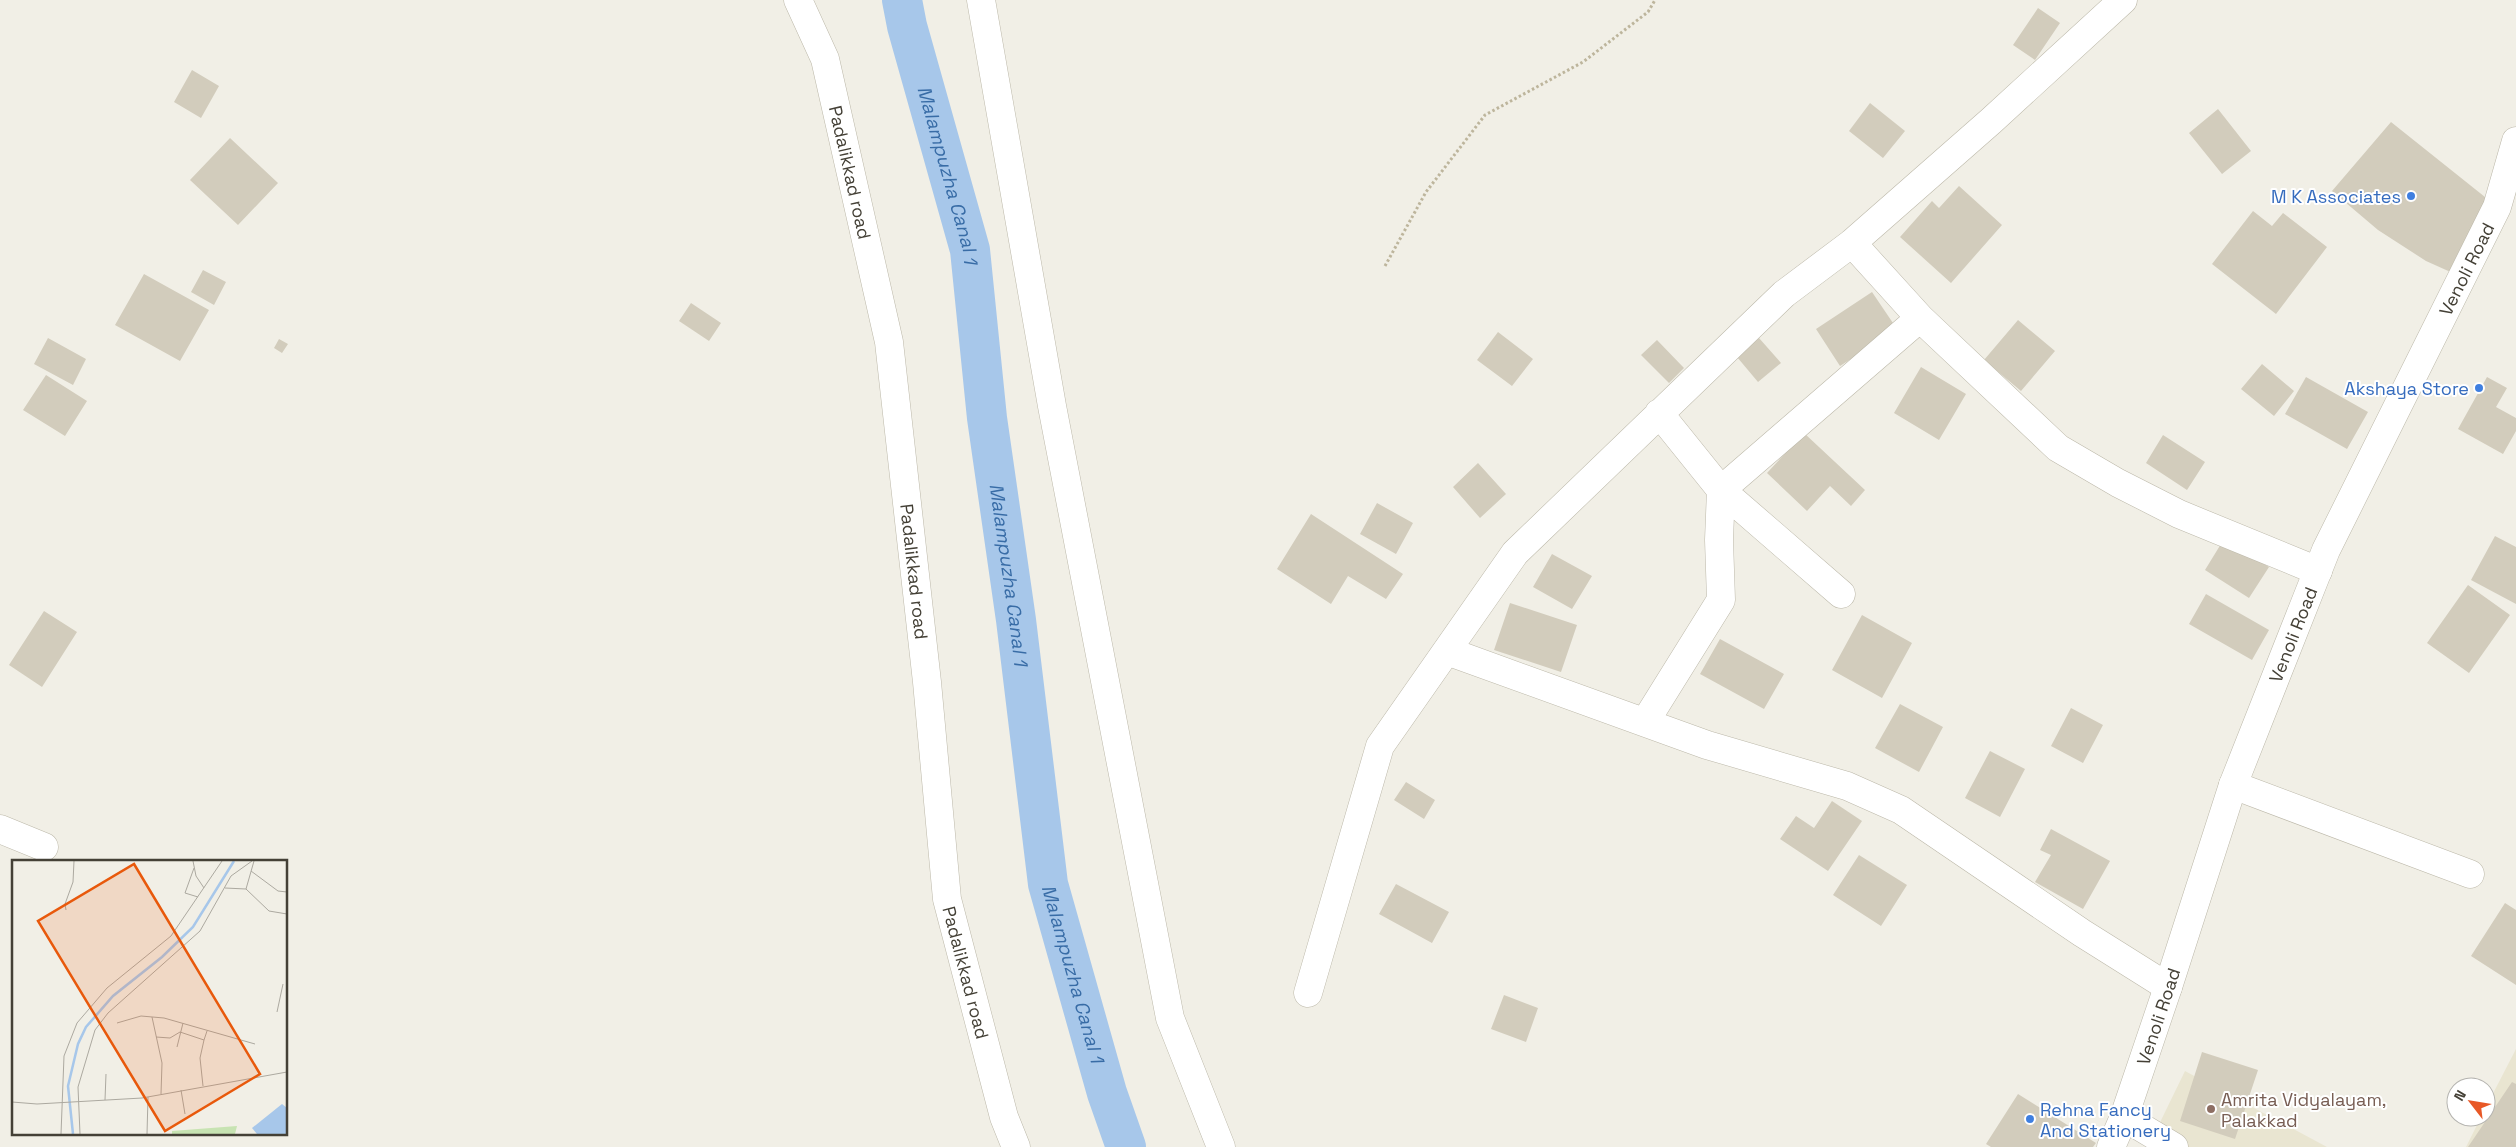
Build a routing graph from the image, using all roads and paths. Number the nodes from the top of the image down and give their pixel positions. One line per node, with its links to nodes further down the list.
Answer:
1 (798, 0): 22 (street, Padalikkad road)
2 (981, 0): 23 (street)
3 (1655, 0): 7 (path)
4 (2122, 0): 6 (street)
5 (2516, 141): 11 (street, Venoli Road)
6 (1852, 243): 8 (street); 9 (street)
7 (1385, 266)
8 (1920, 318): 10 (street); 11 (street)
9 (1659, 414): 10 (street); 13 (street)
10 (1721, 490): 12 (street); 14 (street)
11 (2318, 571): 15 (street, Venoli Road)
12 (1840, 594)
13 (1447, 651): 14 (street); 20 (street)
14 (1645, 722): 19 (street)
15 (2233, 785): 18 (street); 19 (street, Venoli Road)
16 (0, 829): 17 (street)
17 (44, 847)
18 (2470, 874)
19 (2168, 987): 21 (street, Venoli Road)
20 (1308, 993)
21 (2124, 1117): 24 (street, Venoli Road); 25 (street)
22 (1016, 1147)
23 (1221, 1147)
24 (2111, 1147)
25 (2174, 1147)

